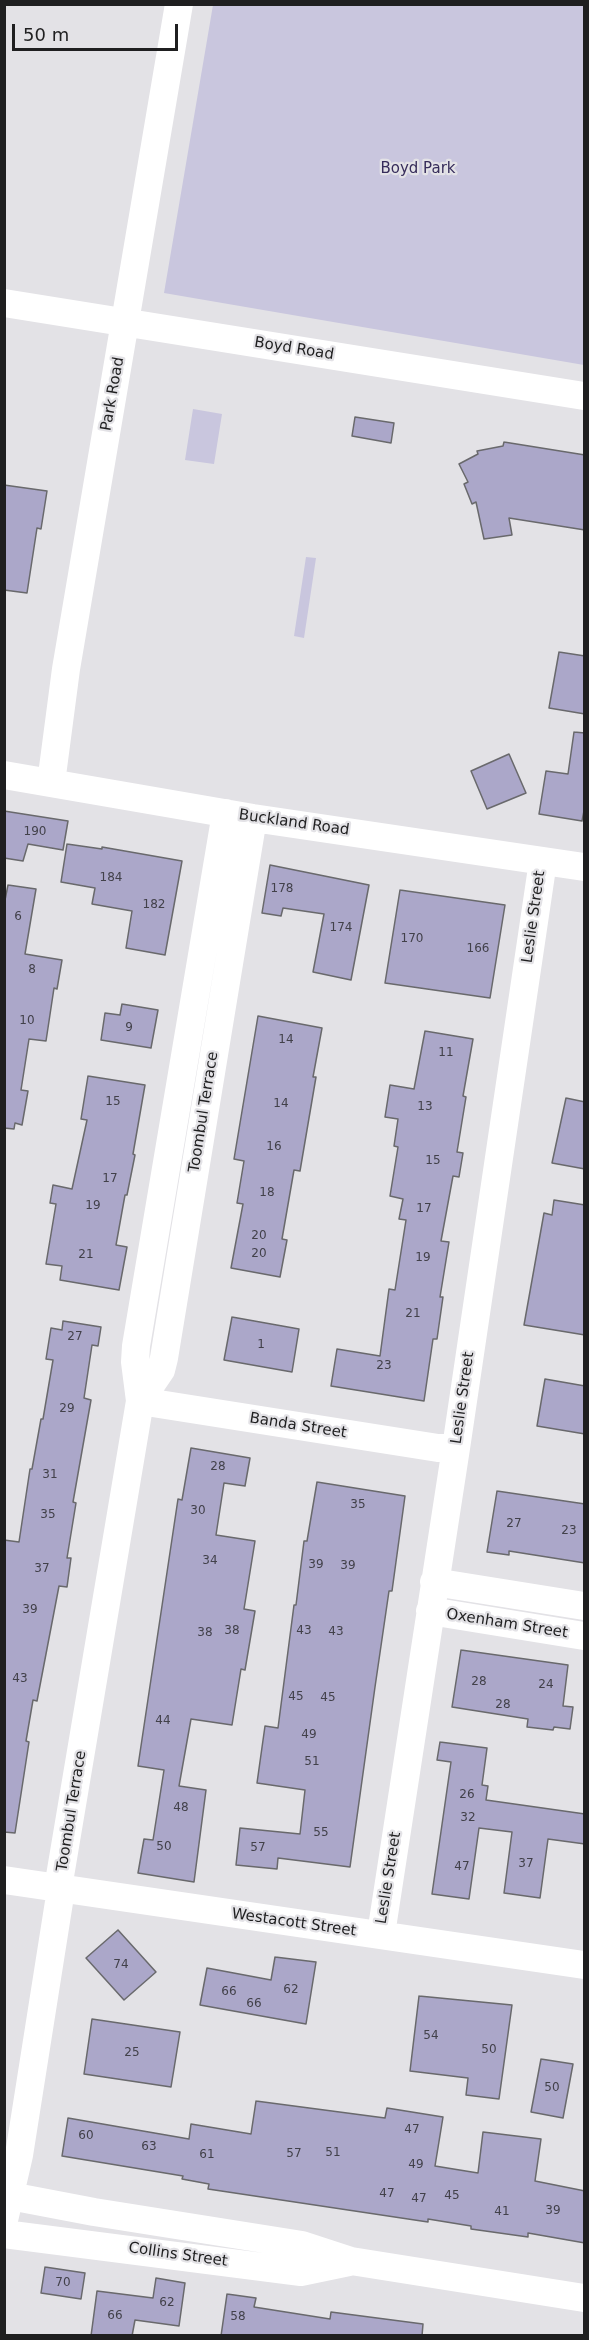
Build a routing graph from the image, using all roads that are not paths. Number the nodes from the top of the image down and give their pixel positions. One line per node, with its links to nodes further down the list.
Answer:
1 (179, 4): 3 (street, Park Road)
2 (4, 303): 3 (street, Boyd Road)
3 (125, 322): 4 (street, Boyd Road); 6 (street, Park Road)
4 (585, 396)
5 (4, 775): 6 (street, Buckland Road)
6 (51, 783): 7 (street, Buckland Road)
7 (239, 815): 8 (street, Buckland Road); 10 (street, Toombul Terrace)
8 (543, 861): 9 (street, Buckland Road); 11 (street, Leslie Street)
9 (585, 867)
10 (140, 1401): 11 (street, Banda Street); 17 (street, Toombul Terrace)
11 (456, 1448): 12 (street, Leslie Street)
12 (434, 1582): 13 (street, Oxenham Street); 14 (street, Leslie Street)
13 (585, 1606)
14 (430, 1611): 15 (street, Oxenham Street); 18 (street, Leslie Street)
15 (585, 1636)
16 (4, 1880): 17 (street, Westacott Street)
17 (60, 1889): 18 (street, Westacott Street); 20 (street, Toombul Terrace)
18 (381, 1934): 19 (street, Westacott Street)
19 (585, 1965)
20 (8, 2208): 22 (street, Collins Street)
21 (4, 2234): 22 (street, Collins Street)
22 (351, 2262): 23 (street, Collins Street)
23 (585, 2298)

